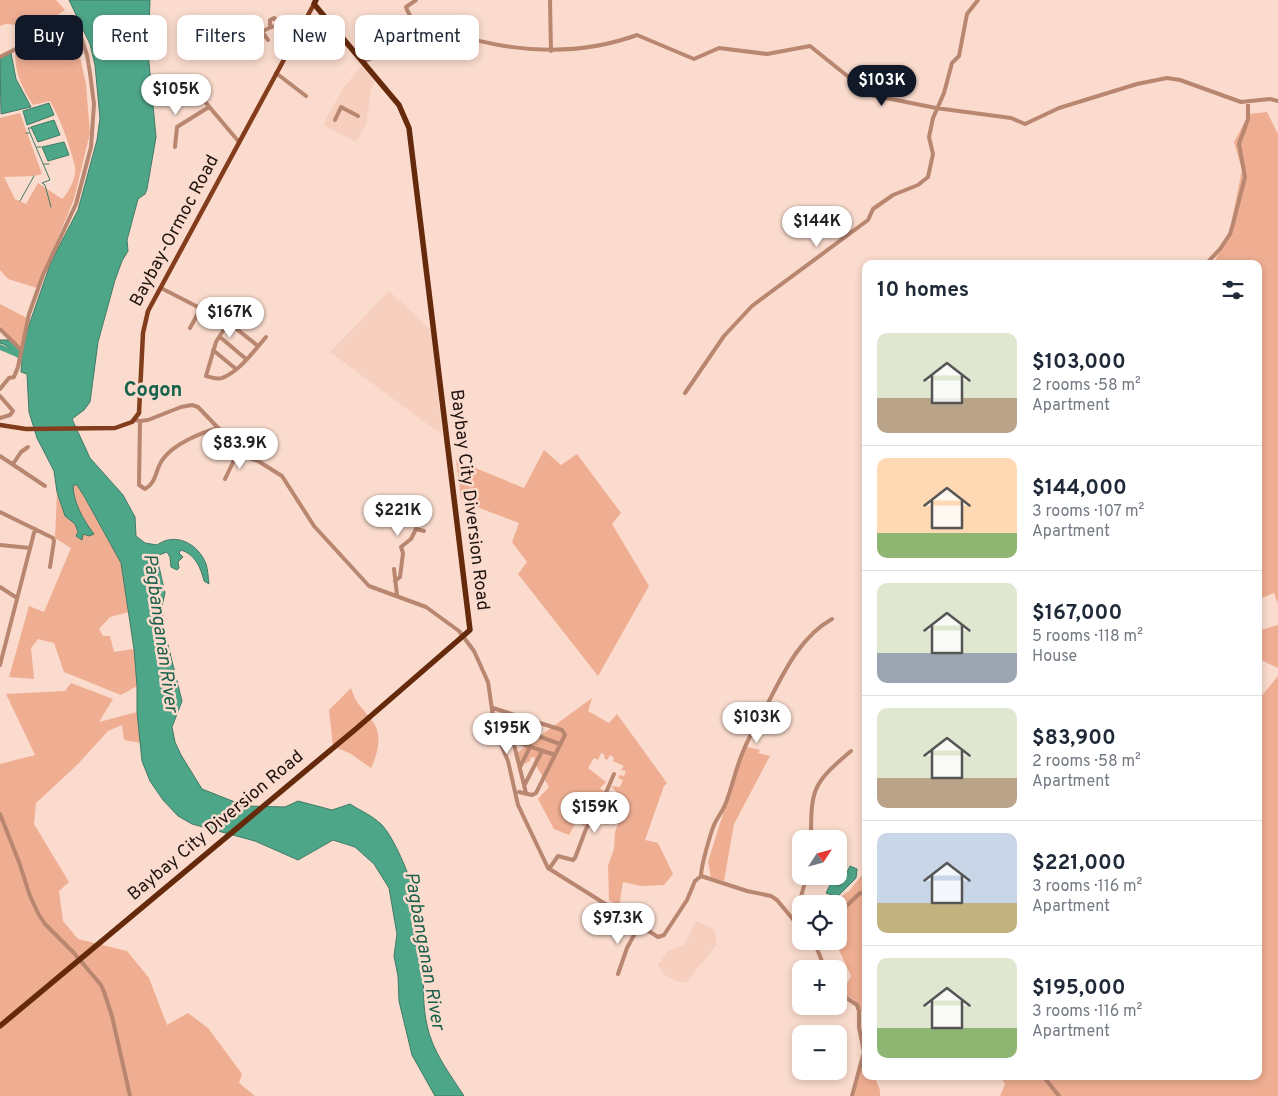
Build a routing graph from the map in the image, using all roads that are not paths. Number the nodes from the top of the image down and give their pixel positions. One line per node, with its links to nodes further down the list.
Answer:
1 (416, 0): 6 (street)
2 (550, 0): 14 (street)
3 (978, 0): 25 (street)
4 (315, 2): 5 (main road, Baybay-Ormoc Road); 18 (highway, Baybay City Diversion Road)
5 (308, 15)
6 (409, 15)
7 (274, 18): 9 (street)
8 (274, 26): 9 (street)
9 (270, 27): 10 (street)
10 (264, 31)
11 (264, 35): 12 (street)
12 (268, 40)
13 (479, 41): 14 (street)
14 (550, 51): 25 (street)
15 (0, 57): 43 (street)
16 (283, 60): 19 (main road, Baybay-Ormoc Road)
17 (368, 60): 18 (street)
18 (364, 62): 73 (highway, Baybay City Diversion Road)
19 (276, 73): 21 (street); 28 (main road, Baybay-Ormoc Road)
20 (188, 77): 24 (street)
21 (306, 96)
22 (1278, 101): 23 (street)
23 (1248, 102): 25 (street); 30 (street)
24 (209, 107): 28 (street); 29 (street)
25 (936, 108): 48 (street)
26 (358, 116): 27 (street)
27 (336, 120)
28 (240, 142): 31 (main road, Baybay-Ormoc Road)
29 (175, 147)
30 (1210, 260)
31 (161, 288): 33 (street); 51 (main road, Baybay-Ormoc Road)
32 (243, 299): 34 (street)
33 (201, 308): 35 (street); 38 (street)
34 (238, 308): 35 (street); 36 (street); 37 (street)
35 (214, 316): 37 (street)
36 (251, 319)
37 (229, 323): 40 (street); 42 (street)
38 (190, 328)
39 (0, 329): 43 (street)
40 (220, 337): 44 (street); 45 (street)
41 (266, 337): 42 (street)
42 (258, 346): 45 (street)
43 (21, 350): 47 (street)
44 (214, 350): 46 (street); 46 (street)
45 (246, 359): 46 (street)
46 (236, 369)
47 (0, 389)
48 (685, 393)
49 (0, 396): 50 (street)
50 (0, 418)
51 (134, 420): 52 (street); 53 (main road)
52 (140, 421): 54 (street); 54 (street)
53 (0, 425)
54 (218, 428): 56 (street)
55 (28, 447): 58 (street)
56 (237, 454): 59 (street); 70 (street)
57 (0, 456): 58 (street)
58 (12, 464): 60 (street)
59 (226, 479)
60 (44, 486)
61 (0, 512): 62 (street)
62 (35, 529): 65 (street); 66 (street)
63 (424, 531): 68 (street)
64 (0, 545): 65 (street)
65 (30, 548): 71 (street)
66 (50, 566)
67 (394, 569): 68 (street)
68 (395, 581): 70 (street)
69 (0, 587): 71 (street)
70 (396, 595): 73 (street)
71 (17, 598): 74 (street)
72 (832, 619): 97 (street)
73 (463, 636): 77 (street); 102 (highway, Baybay City Diversion Road)
74 (5, 646): 75 (street); 76 (street)
75 (0, 652)
76 (0, 665)
77 (493, 708): 78 (street); 96 (street)
78 (506, 712): 79 (street); 82 (street)
79 (528, 719): 80 (street); 84 (street)
80 (524, 731): 83 (street); 84 (street)
81 (505, 738): 82 (street)
82 (513, 741): 83 (street); 89 (street)
83 (520, 743): 85 (street)
84 (560, 744): 88 (street)
85 (530, 747): 86 (street); 89 (street)
86 (542, 751): 88 (street); 91 (street)
87 (851, 751): 95 (street)
88 (555, 755): 93 (street)
89 (520, 767): 91 (street)
90 (614, 774): 96 (street)
91 (524, 785): 93 (street)
92 (519, 792): 93 (street)
93 (526, 793)
94 (0, 814): 102 (street)
95 (811, 830)
96 (549, 869): 101 (street)
97 (701, 876): 100 (street); 101 (street)
98 (862, 893): 99 (street)
99 (847, 905)
100 (792, 919)
101 (639, 926): 103 (street)
102 (79, 959): 105 (highway, Baybay City Diversion Road); 109 (street)
103 (618, 974)
104 (847, 997): 106 (street)
105 (0, 1026)
106 (862, 1037)
107 (862, 1063): 110 (street)
108 (1046, 1080): 111 (street)
109 (130, 1096)
110 (852, 1096)
111 (1059, 1096)

